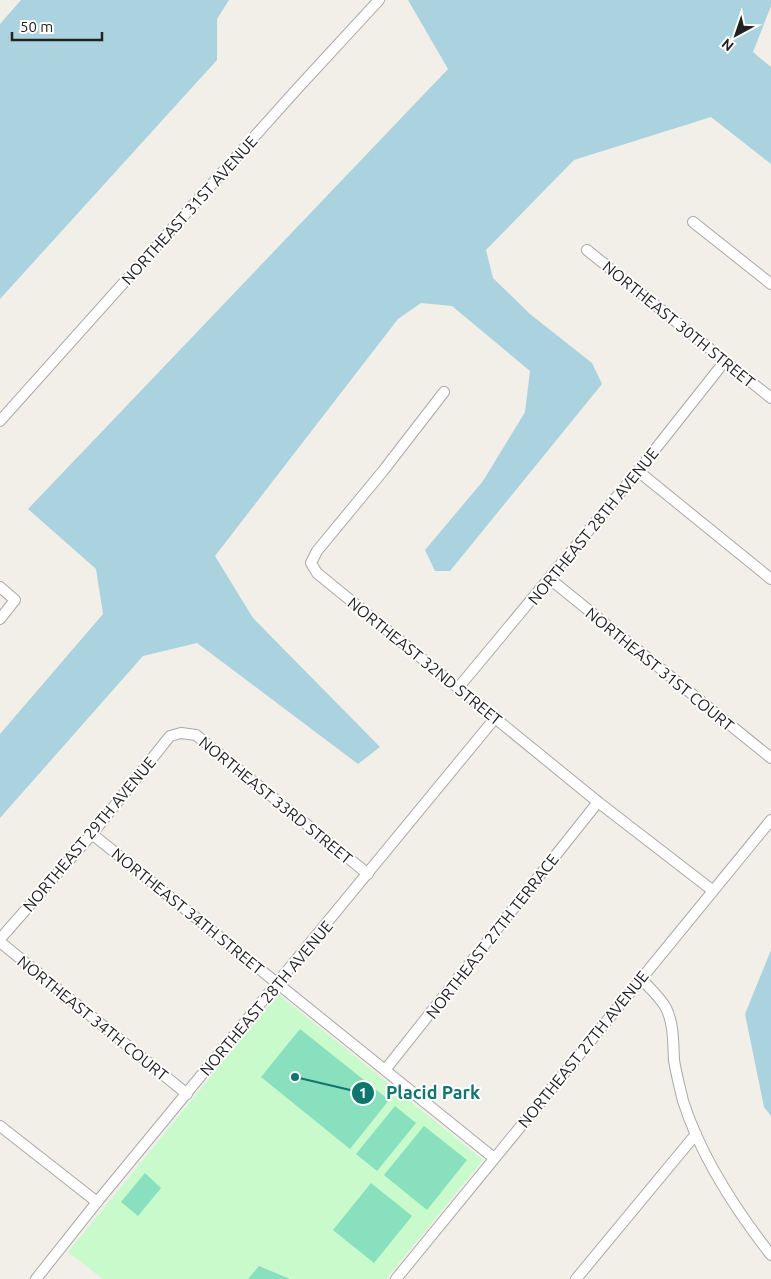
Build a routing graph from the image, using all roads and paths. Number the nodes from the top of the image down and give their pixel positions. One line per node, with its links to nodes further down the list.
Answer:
1 (379, 0): 8 (street, NORTHEAST 31ST AVENUE)
2 (693, 222): 4 (street)
3 (587, 250): 5 (street, NORTHEAST 30TH STREET)
4 (771, 284)
5 (725, 361): 7 (street, NORTHEAST 30TH STREET); 9 (street, NORTHEAST 28TH AVENUE)
6 (444, 392): 14 (street, NORTHEAST 32ND STREET)
7 (771, 398)
8 (0, 421)
9 (638, 471): 10 (street, NORTHEAST 28TH AVENUE); 11 (street)
10 (550, 579): 14 (street, NORTHEAST 28TH AVENUE); 17 (street, NORTHEAST 31ST COURT)
11 (771, 579)
12 (0, 588): 13 (street)
13 (0, 619)
14 (458, 688): 15 (street, NORTHEAST 32ND STREET)
15 (496, 717): 18 (street, NORTHEAST 32ND STREET); 21 (street, NORTHEAST 28TH AVENUE)
16 (181, 733): 20 (street, NORTHEAST 29TH AVENUE); 21 (street, NORTHEAST 33RD STREET)
17 (771, 758)
18 (598, 802): 22 (street, NORTHEAST 32ND STREET); 26 (street, NORTHEAST 27TH TERRACE)
19 (771, 820): 22 (street, NORTHEAST 27TH AVENUE)
20 (92, 834): 23 (street, NORTHEAST 29TH AVENUE); 25 (street, NORTHEAST 34TH STREET)
21 (368, 874): 25 (street, NORTHEAST 28TH AVENUE)
22 (712, 890): 24 (street, NORTHEAST 27TH AVENUE)
23 (0, 940): 27 (street, NORTHEAST 34TH COURT)
24 (642, 978): 29 (street); 30 (street, NORTHEAST 27TH AVENUE)
25 (278, 984): 26 (street, NORTHEAST 34TH STREET); 27 (street, NORTHEAST 28TH AVENUE)
26 (385, 1070): 30 (street, NORTHEAST 34TH STREET)
27 (187, 1094): 31 (street, NORTHEAST 28TH AVENUE)
28 (0, 1126): 31 (street)
29 (696, 1134): 32 (street); 35 (street)
30 (494, 1158): 34 (street, NORTHEAST 27TH AVENUE)
31 (97, 1202): 33 (street, NORTHEAST 28TH AVENUE)
32 (771, 1255)
33 (36, 1279)
34 (396, 1279)
35 (576, 1279)

